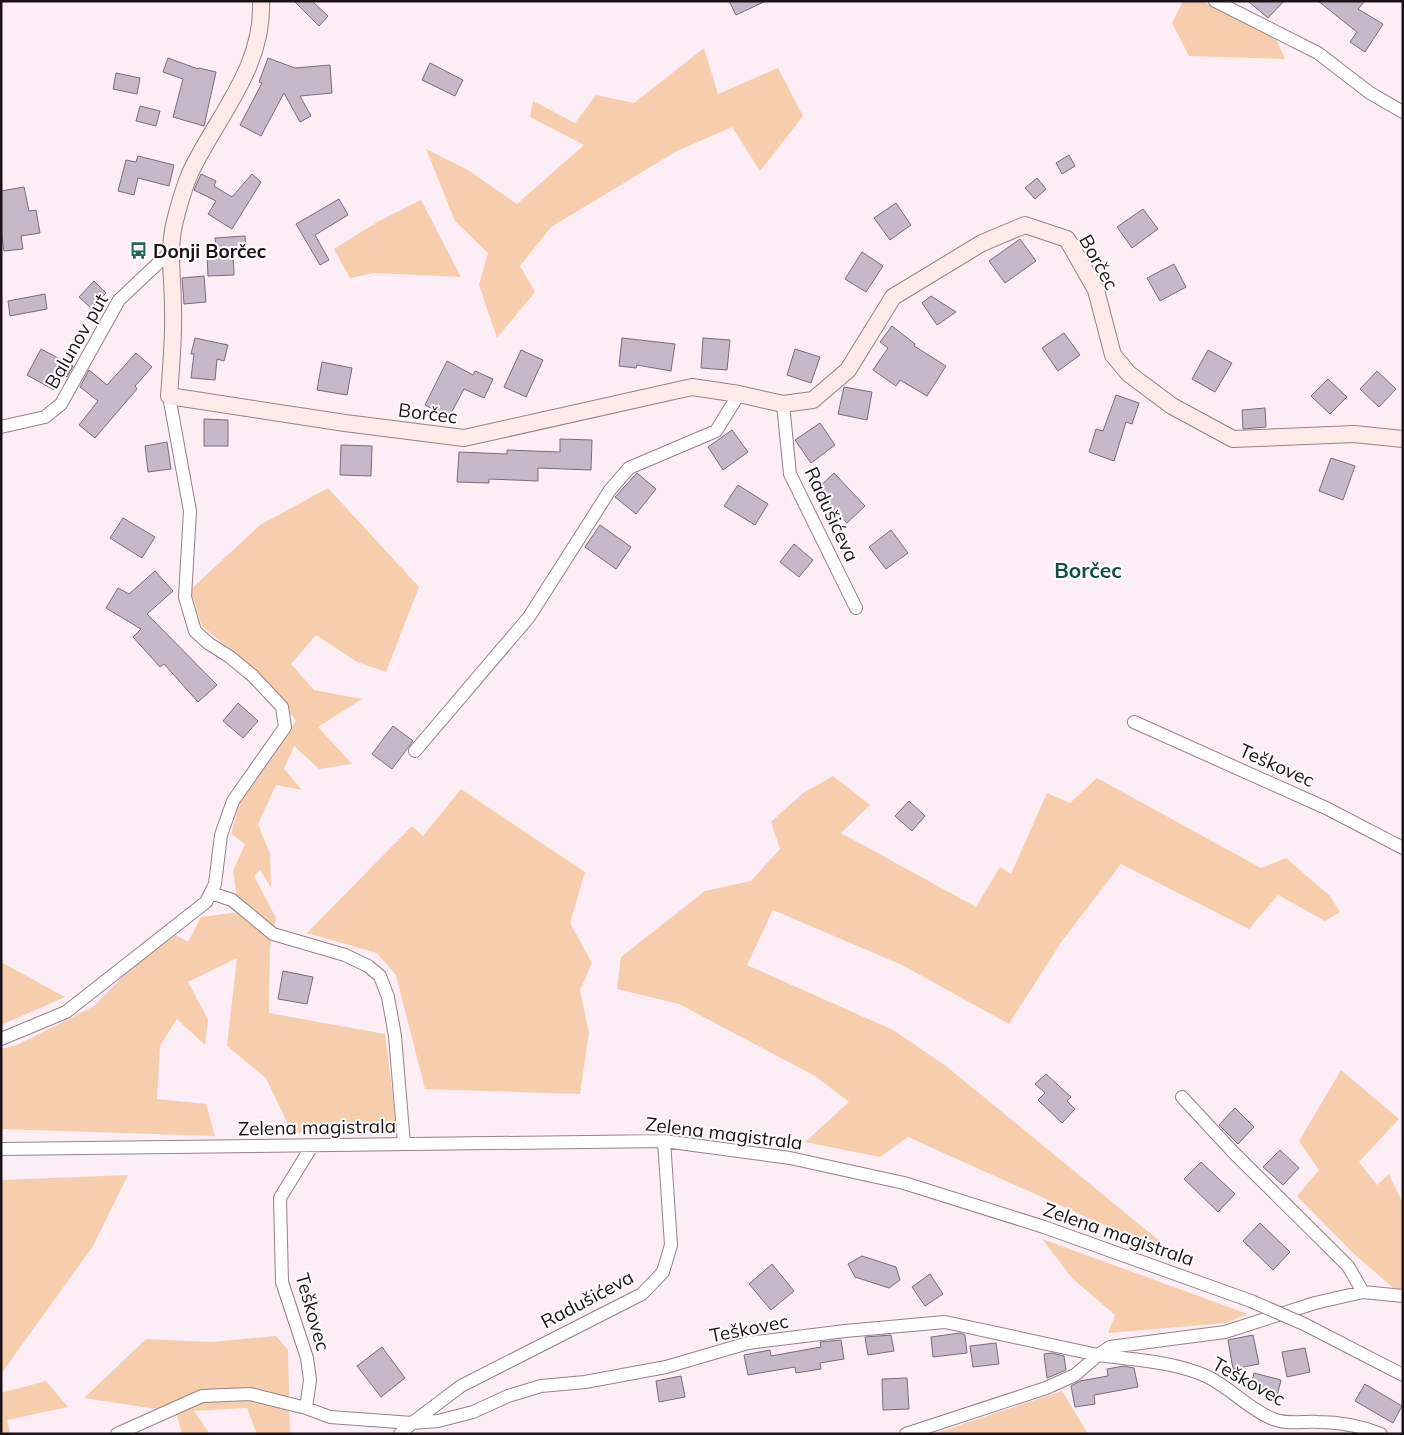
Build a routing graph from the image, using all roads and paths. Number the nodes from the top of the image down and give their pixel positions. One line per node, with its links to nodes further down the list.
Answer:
1 (260, 1): 4 (street)
2 (1215, 1): 3 (street)
3 (1403, 112)
4 (170, 252): 6 (street); 8 (street, Balunov put)
5 (739, 394): 6 (street, Borčec); 7 (street, Borčec); 12 (street)
6 (169, 396): 14 (street)
7 (783, 404): 9 (street, Borčec); 10 (street, Radušićeva)
8 (1, 427)
9 (1403, 439)
10 (856, 608)
11 (1134, 722): 13 (street, Teškovec)
12 (415, 751)
13 (1403, 848)
14 (211, 893): 15 (street); 18 (street)
15 (1, 1039)
16 (1182, 1097): 21 (street)
17 (664, 1141): 18 (street, Zelena magistrala); 24 (street, Zelena magistrala, bridge); 26 (street, Radušićeva)
18 (404, 1144): 19 (street, Zelena magistrala)
19 (312, 1146): 20 (street, Zelena magistrala); 25 (street, Teškovec)
20 (1, 1149)
21 (1363, 1292): 22 (street, Teškovec); 23 (street, Teškovec)
22 (1403, 1296)
23 (1098, 1356): 26 (street, Teškovec); 29 (street, Teškovec); 30 (street, Teškovec)
24 (1403, 1375)
25 (306, 1408): 26 (street, Teškovec); 27 (street, Teškovec)
26 (412, 1423): 28 (street)
27 (117, 1434)
28 (400, 1434)
29 (906, 1434)
30 (1381, 1434)

